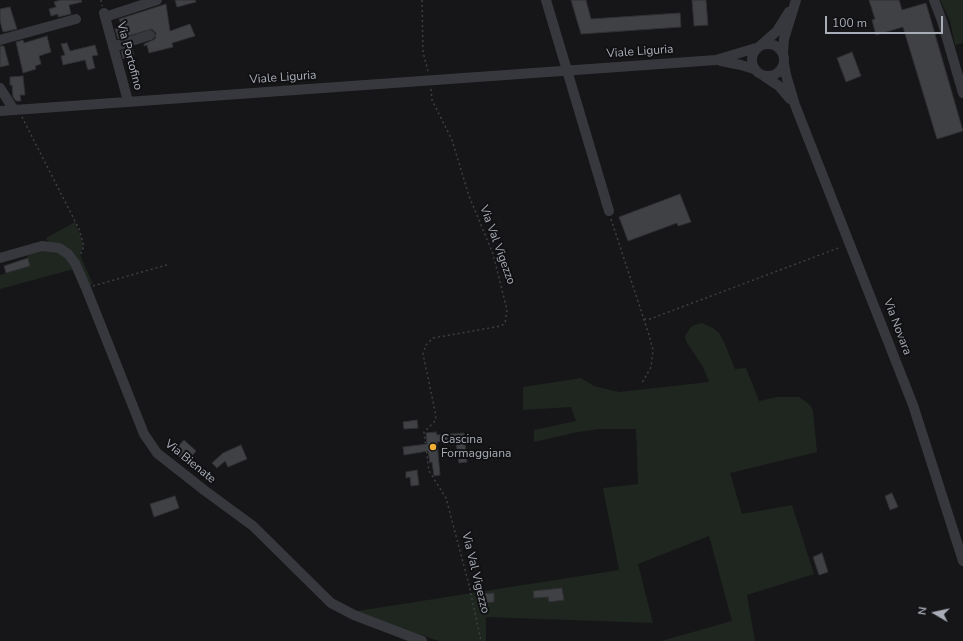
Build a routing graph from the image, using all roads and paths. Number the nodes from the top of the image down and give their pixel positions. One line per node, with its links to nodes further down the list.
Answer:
1 (157, 0): 9 (street, Via Portofino)
2 (422, 0): 17 (path, Via Val Vigezzo)
3 (546, 0): 15 (street)
4 (934, 0): 19 (street)
5 (795, 3): 10 (street); 11 (street)
6 (76, 19): 8 (street)
7 (150, 35): 9 (street)
8 (0, 40)
9 (113, 47): 20 (street, Via Portofino)
10 (759, 47): 11 (street); 12 (street, Viale Liguria); 14 (street)
11 (783, 53): 13 (street)
12 (716, 60): 14 (street, Viale Liguria); 15 (street, Viale Liguria)
13 (784, 64): 16 (street); 21 (street, Via Novara)
14 (754, 69): 16 (street)
15 (567, 70): 17 (street, Viale Liguria); 24 (street)
16 (764, 76): 21 (street, Via Novara)
17 (430, 80): 20 (street, Viale Liguria); 34 (path, Via Val Vigezzo)
18 (0, 88): 22 (street)
19 (963, 93)
20 (128, 102): 22 (street, Viale Liguria)
21 (795, 105): 25 (street, Via Novara)
22 (16, 110): 23 (street, Viale Liguria); 27 (path)
23 (0, 111)
24 (609, 211): 30 (path)
25 (851, 243): 30 (path); 32 (street, Via Novara)
26 (0, 258): 27 (street, Via Bienate)
27 (74, 262): 29 (street, Via Bienate)
28 (170, 264): 29 (path)
29 (86, 288): 33 (street, Via Bienate)
30 (644, 319): 31 (path)
31 (642, 383)
32 (963, 562)
33 (422, 641)
34 (482, 641)

